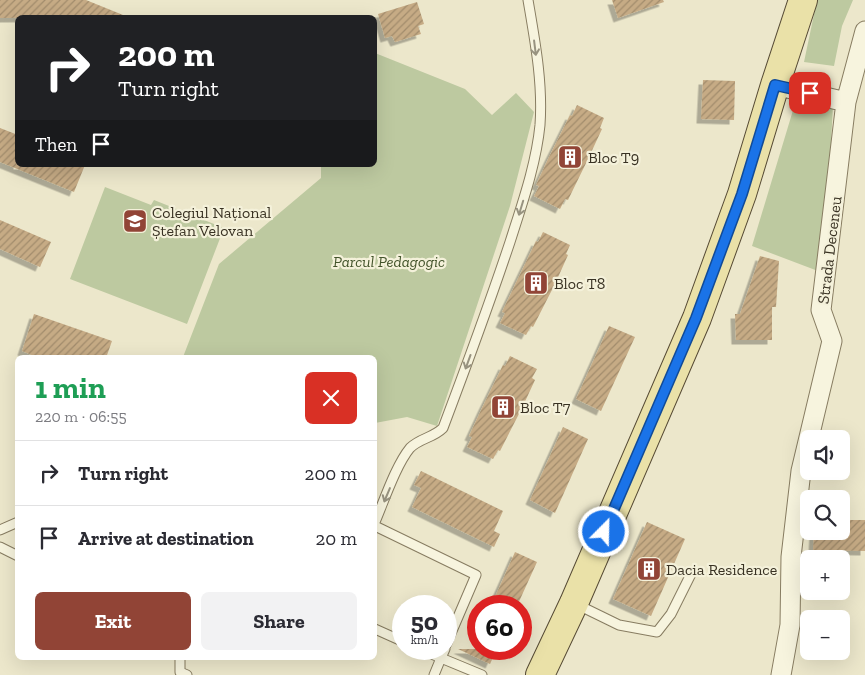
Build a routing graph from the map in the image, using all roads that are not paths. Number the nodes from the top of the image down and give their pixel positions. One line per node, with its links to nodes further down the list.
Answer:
1 (528, 0): 7 (lane, one-way to 7)
2 (788, 0): 5 (main road)
3 (803, 0): 5 (main road)
4 (865, 31): 6 (street, Strada Deceneu)
5 (775, 85): 6 (street); 14 (main road)
6 (846, 102): 25 (street, Strada Deceneu)
7 (377, 519)
8 (15, 523): 10 (lane)
9 (377, 525): 15 (lane)
10 (0, 530)
11 (0, 547): 12 (lane)
12 (15, 554)
13 (691, 574): 14 (lane)
14 (574, 603): 24 (main road)
15 (457, 619)
16 (377, 630): 17 (lane)
17 (392, 637)
18 (180, 660): 21 (lane)
19 (440, 660): 22 (lane)
20 (455, 660): 23 (lane)
21 (187, 675)
22 (434, 675)
23 (482, 675)
24 (540, 675)
25 (781, 675)

